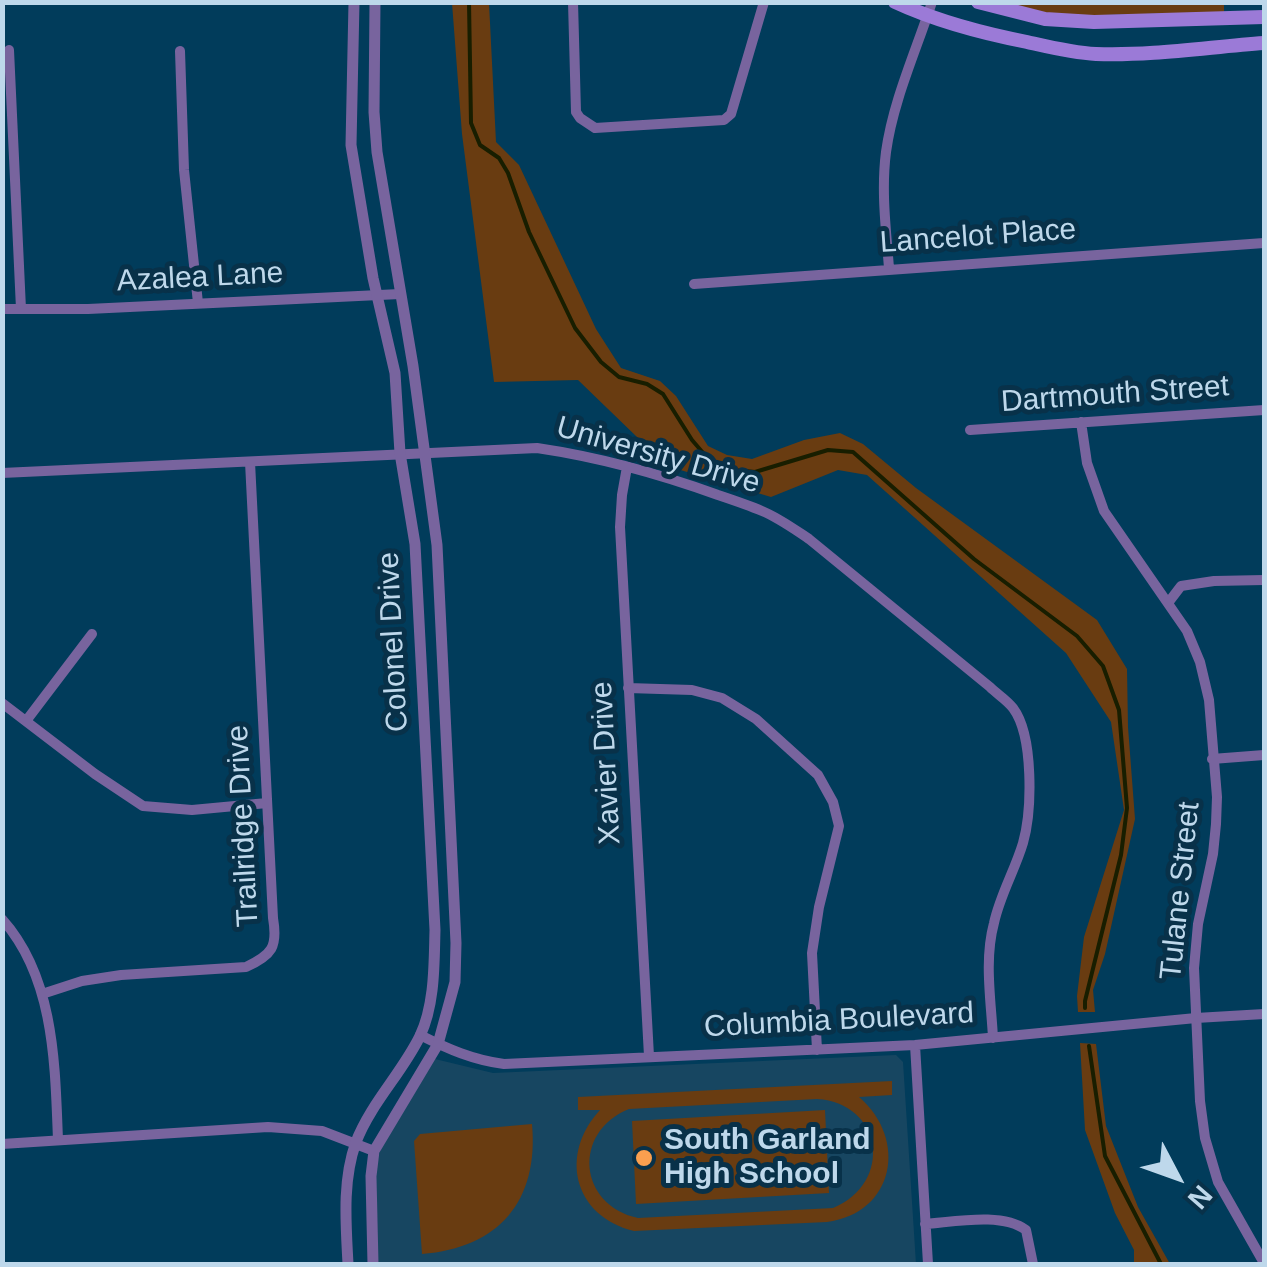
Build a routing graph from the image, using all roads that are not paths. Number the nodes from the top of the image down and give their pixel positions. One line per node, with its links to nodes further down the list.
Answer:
1 (354, 2): 18 (street, Colonel Drive)
2 (374, 2): 17 (street, Colonel Drive)
3 (572, 2): 4 (street)
4 (764, 2)
5 (895, 2): 7 (main road)
6 (978, 2): 9 (main road)
7 (930, 10): 11 (main road); 15 (street)
8 (1264, 18): 9 (main road)
9 (1240, 19): 11 (main road)
10 (1264, 43): 11 (main road)
11 (1242, 44)
12 (9, 50): 20 (street)
13 (180, 51): 19 (street)
14 (1264, 243): 15 (street, Lancelot Place)
15 (889, 268): 16 (street, Lancelot Place)
16 (694, 284)
17 (400, 294): 18 (street, Azalea Lane); 25 (street, Colonel Drive)
18 (377, 296): 19 (street, Azalea Lane); 26 (street, Colonel Drive)
19 (198, 302): 20 (street, Azalea Lane)
20 (20, 309): 21 (street, Azalea Lane)
21 (2, 310)
22 (1264, 410): 23 (street, Dartmouth Street)
23 (1081, 422): 24 (street, Dartmouth Street); 31 (street, Tulane Street)
24 (970, 430)
25 (424, 452): 26 (street, University Drive); 28 (street, University Drive); 47 (street, Colonel Drive)
26 (400, 453): 27 (street, University Drive); 45 (street, Colonel Drive)
27 (250, 462): 29 (street, University Drive); 38 (street, Trailridge Drive)
28 (627, 467): 33 (street, Xavier Drive); 46 (street, University Drive)
29 (2, 473)
30 (1264, 580): 31 (street)
31 (1168, 604): 37 (street, Tulane Street)
32 (92, 634): 35 (street)
33 (628, 688): 49 (street); 50 (street, Xavier Drive)
34 (2, 703): 35 (street)
35 (26, 720): 38 (street)
36 (1264, 755): 37 (street)
37 (1212, 760): 44 (street, Tulane Street)
38 (268, 802): 42 (street, Trailridge Drive)
39 (2, 919): 40 (street)
40 (14, 932): 41 (street); 42 (street)
41 (2, 940)
42 (42, 994): 51 (street)
43 (1264, 1014): 44 (street, Columbia Boulevard)
44 (1196, 1018): 46 (street, Columbia Boulevard); 56 (street, Tulane Street)
45 (420, 1036): 47 (street, Columbia Boulevard); 52 (street, Colonel Drive)
46 (992, 1038): 48 (street, Columbia Boulevard)
47 (438, 1044): 50 (street, Columbia Boulevard); 54 (street, Colonel Drive)
48 (915, 1045): 49 (street, Columbia Boulevard); 55 (street)
49 (816, 1050): 50 (street, Columbia Boulevard)
50 (649, 1056)
51 (58, 1140): 52 (street); 53 (street)
52 (356, 1143): 54 (street); 57 (street, Colonel Drive)
53 (2, 1144)
54 (374, 1151): 58 (street, Colonel Drive)
55 (925, 1224): 59 (street); 60 (street)
56 (1264, 1263)
57 (348, 1264)
58 (373, 1264)
59 (928, 1264)
60 (1033, 1264)

